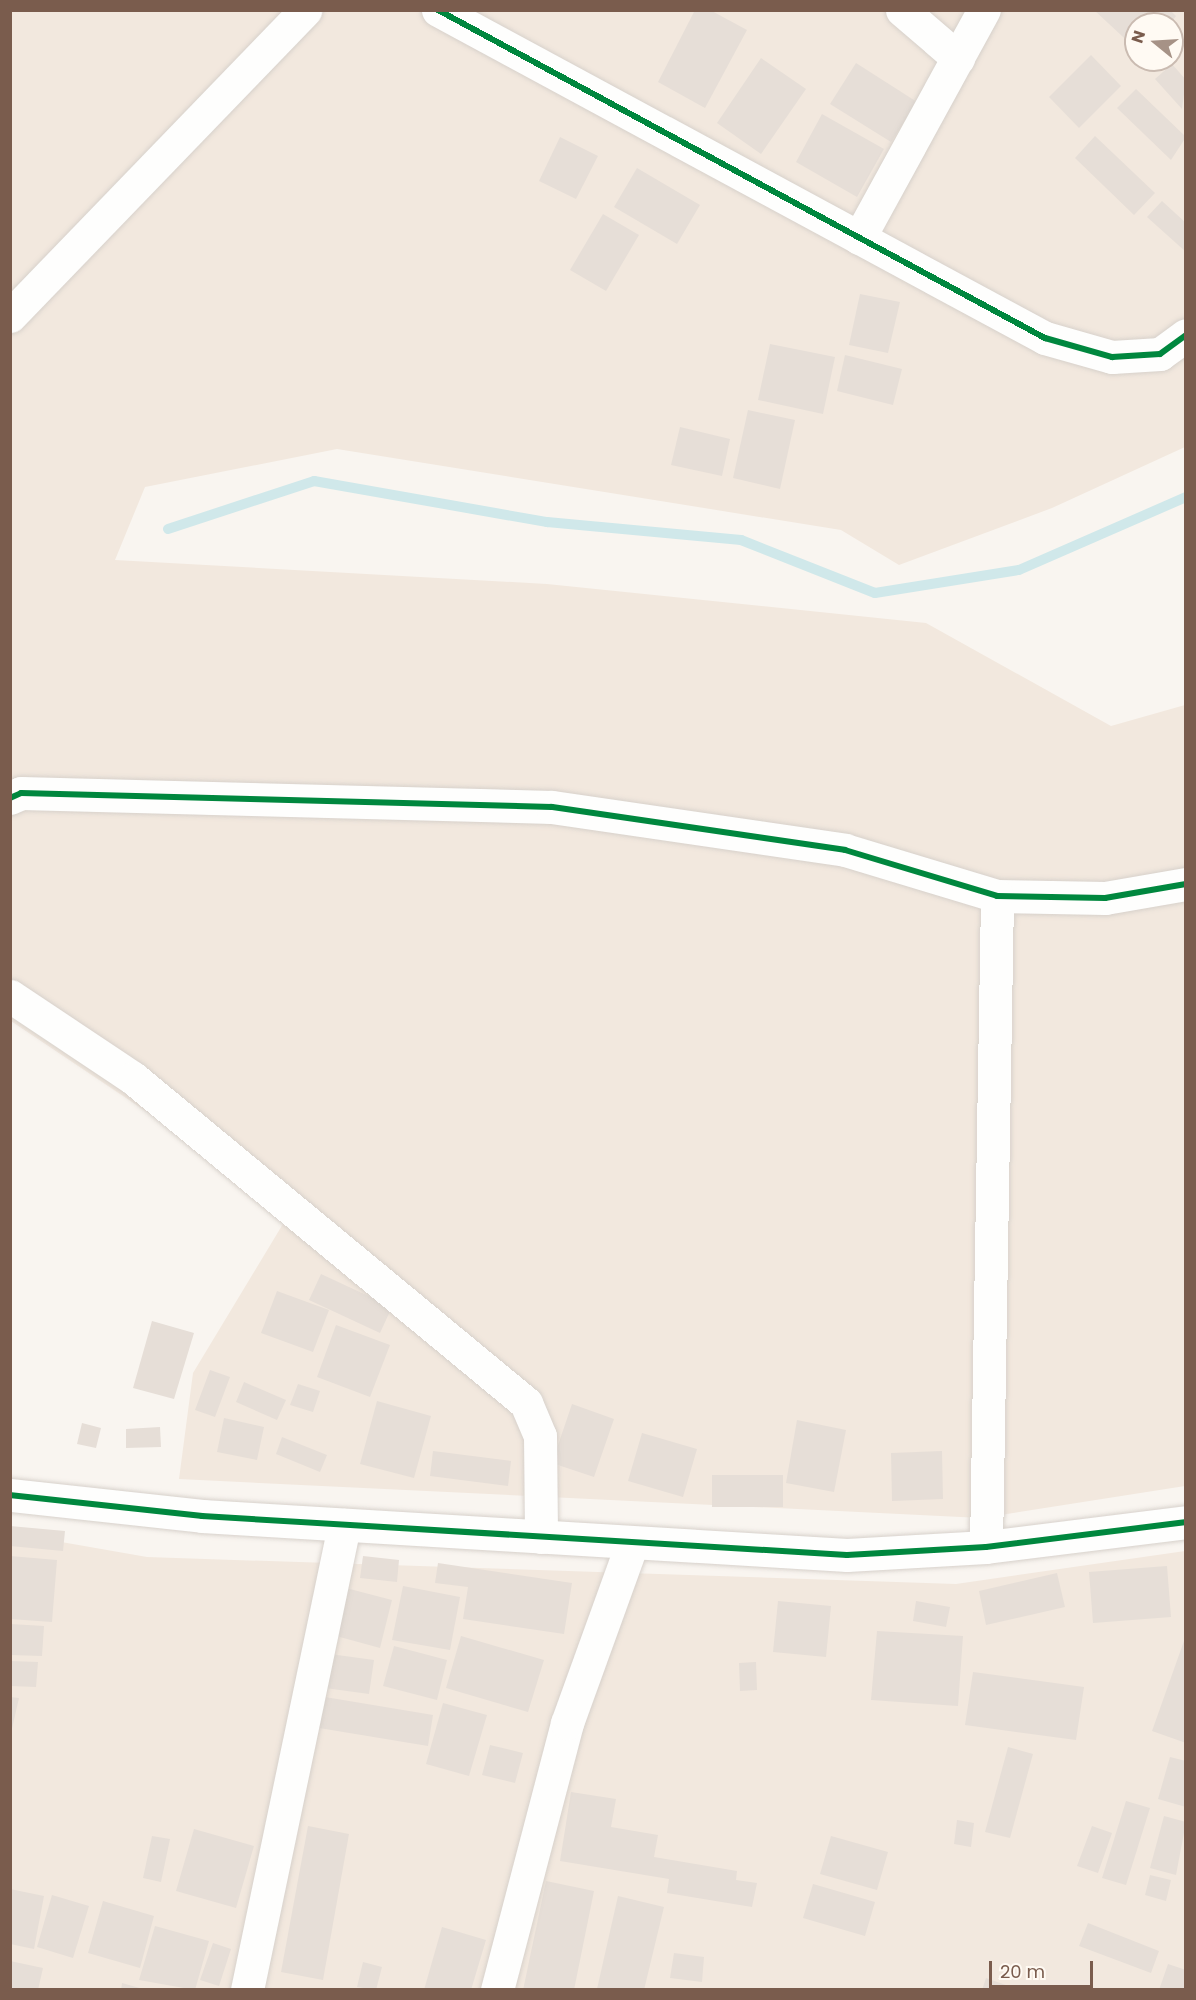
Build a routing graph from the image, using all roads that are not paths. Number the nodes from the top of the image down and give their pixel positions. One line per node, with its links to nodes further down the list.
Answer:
1 (305, 10): 7 (street)
2 (438, 10): 6 (street)
3 (902, 10): 5 (street)
4 (984, 10): 5 (street)
5 (958, 58): 6 (street)
6 (859, 238): 8 (street)
7 (10, 316)
8 (1185, 335)
9 (10, 798): 11 (street)
10 (1185, 884): 11 (street)
11 (997, 896): 18 (street)
12 (10, 996): 16 (street)
13 (10, 1495): 15 (street)
14 (1185, 1522): 18 (street)
15 (344, 1525): 16 (street); 19 (street)
16 (541, 1538): 17 (street)
17 (632, 1543): 18 (street); 20 (street)
18 (986, 1546)
19 (247, 1989)
20 (497, 1989)

